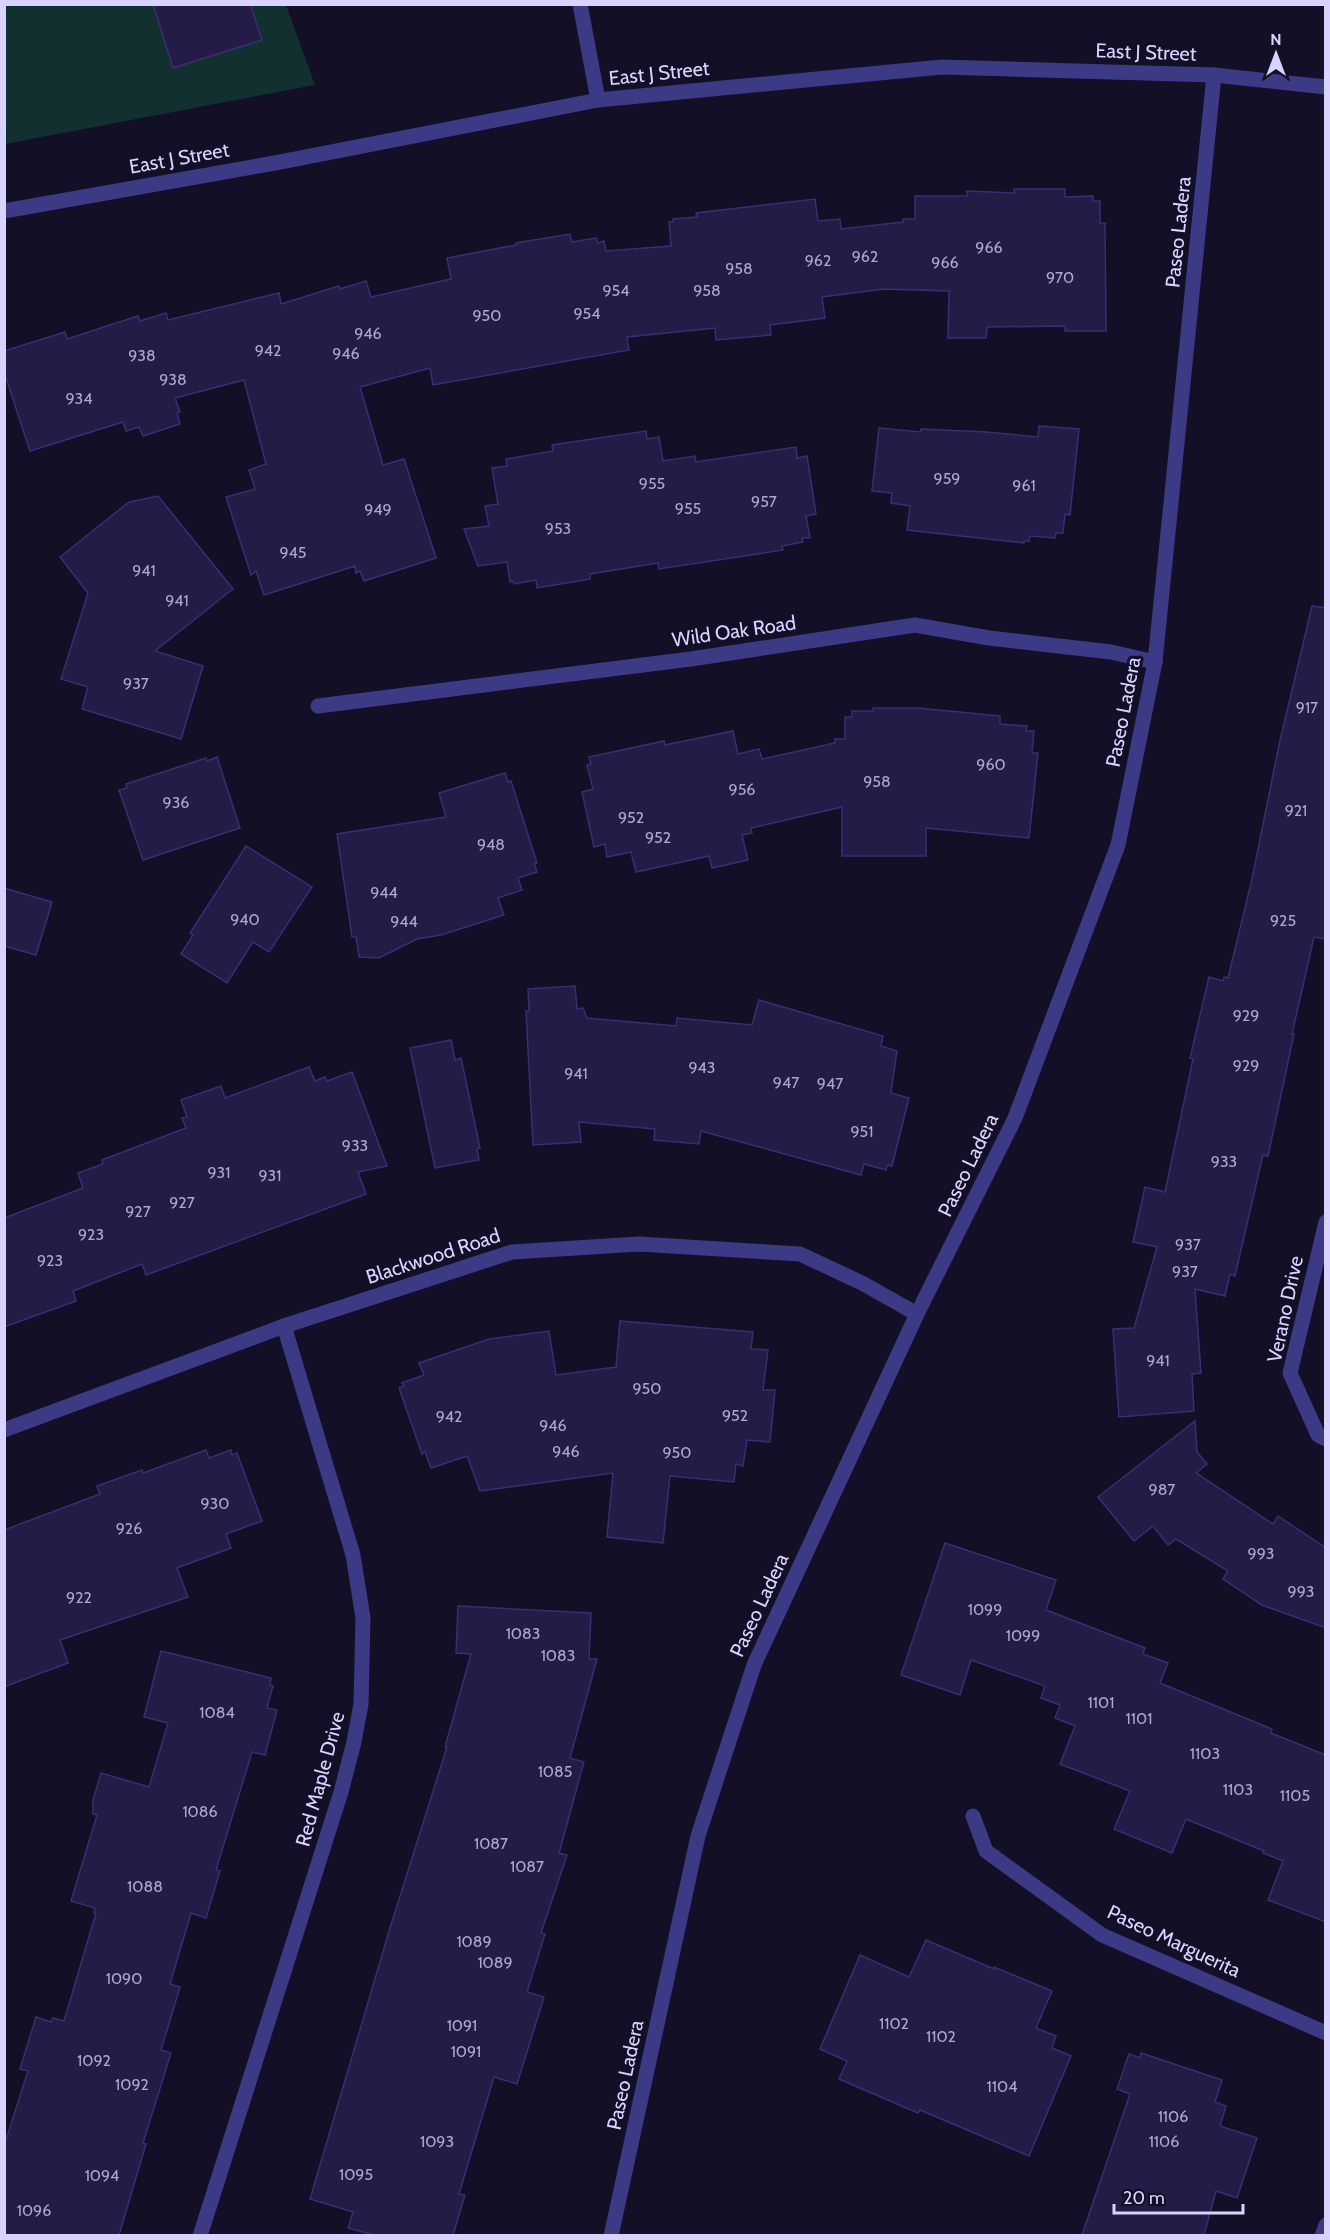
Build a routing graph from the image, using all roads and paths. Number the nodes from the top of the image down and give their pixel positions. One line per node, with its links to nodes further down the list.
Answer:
1 (580, 4): 4 (street)
2 (1214, 75): 3 (street, East J Street); 4 (street, East J Street); 6 (street, Paseo Ladera)
3 (1326, 87)
4 (598, 100): 5 (street, East J Street)
5 (4, 211)
6 (1155, 662): 7 (street, Wild Oak Road); 9 (street, Paseo Ladera)
7 (318, 706)
8 (1326, 1222): 12 (street, Verano Drive)
9 (917, 1314): 10 (street, Blackwood Road); 17 (street, Paseo Ladera)
10 (284, 1326): 11 (street, Blackwood Road); 16 (street, Red Maple Drive)
11 (4, 1430)
12 (1322, 1437)
13 (973, 1816): 14 (street, Paseo Marguerita)
14 (1326, 2033)
15 (1326, 2225): 18 (street)
16 (200, 2235)
17 (611, 2235)
18 (1322, 2235)

